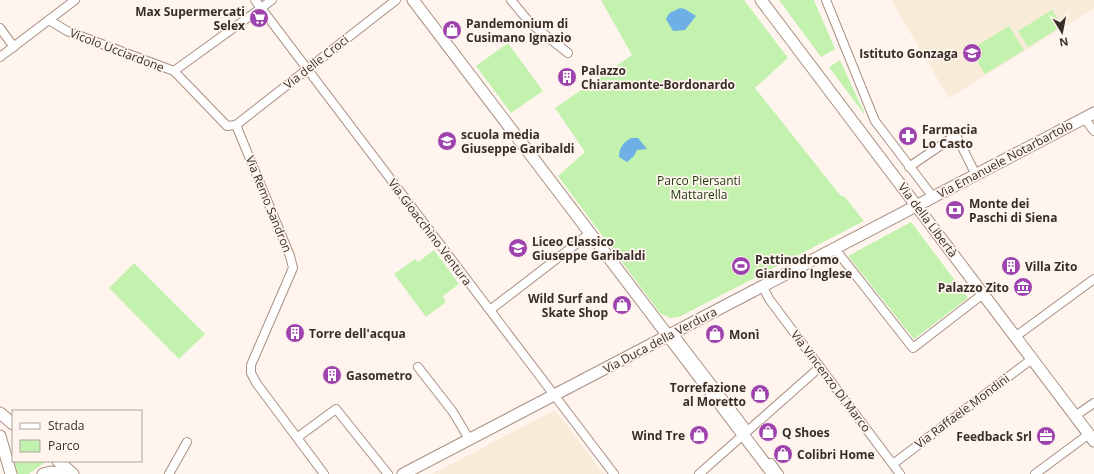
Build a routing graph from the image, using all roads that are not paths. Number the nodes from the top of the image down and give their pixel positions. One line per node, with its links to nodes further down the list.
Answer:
1 (75, 0): 10 (street)
2 (254, 0): 9 (street, Via Gioacchino Ventura)
3 (272, 0): 9 (street)
4 (396, 0): 15 (street, Via delle Croci)
5 (413, 0): 24 (street)
6 (511, 0): 13 (street)
7 (761, 0): 23 (street, Via della Libertà)
8 (826, 0): 20 (street)
9 (261, 9): 15 (street, Via Gioacchino Ventura); 16 (street)
10 (49, 20): 12 (street); 16 (street, Vicolo Ucciardone)
11 (0, 28): 12 (street)
12 (14, 47): 14 (street)
13 (568, 53)
14 (0, 57)
15 (306, 70): 18 (street, Via delle Croci); 29 (street, Via Gioacchino Ventura)
16 (174, 71): 18 (street, Vicolo Ucciardone)
17 (1089, 115): 19 (street); 21 (street, Via Emanuele Notarbartolo)
18 (236, 125): 41 (street, Via Remo Sandron)
19 (1094, 131)
20 (909, 167): 21 (street); 22 (street)
21 (976, 174): 22 (street, Via Emanuele Notarbartolo)
22 (933, 197): 23 (street, Via Emanuele Notarbartolo)
23 (917, 206): 25 (street, Via Duca della Verdura); 28 (street, Via della Libertà)
24 (589, 234): 29 (street); 30 (street)
25 (835, 249): 27 (street, Via Duca della Verdura); 28 (street)
26 (1094, 279): 31 (street)
27 (763, 286): 30 (street, Via Duca della Verdura); 34 (street, Via Vincenzo Di Marco)
28 (983, 294): 31 (street, Via della Libertà)
29 (490, 310): 35 (street, Via Gioacchino Ventura)
30 (670, 334): 35 (street, Via Duca della Verdura); 40 (street)
31 (1015, 337): 32 (street, Via della Libertà)
32 (1032, 359): 38 (street, Via della Libertà); 47 (street, Via Raffaele Mondini)
33 (418, 367): 44 (street)
34 (820, 367): 40 (street); 47 (street, Via Vincenzo Di Marco)
35 (554, 395): 44 (street, Via Duca della Verdura); 56 (street, Via Gioacchino Ventura)
36 (1094, 402): 38 (street)
37 (0, 413): 39 (street)
38 (1075, 416): 42 (street, Via della Libertà)
39 (12, 423)
40 (745, 434): 57 (street); 58 (street); 59 (street)
41 (298, 437): 53 (street); 54 (street)
42 (1091, 437): 61 (street)
43 (1, 438): 48 (street)
44 (469, 440): 55 (street, Via Duca della Verdura)
45 (188, 442): 52 (street)
46 (59, 462): 51 (street)
47 (893, 464): 60 (street, Via Vincenzo Di Marco)
48 (11, 474)
49 (43, 474): 50 (street)
50 (67, 474)
51 (73, 474)
52 (169, 474)
53 (324, 474)
54 (388, 474)
55 (403, 474)
56 (614, 474)
57 (699, 474)
58 (773, 474)
59 (780, 474)
60 (900, 474)
61 (1035, 474)

